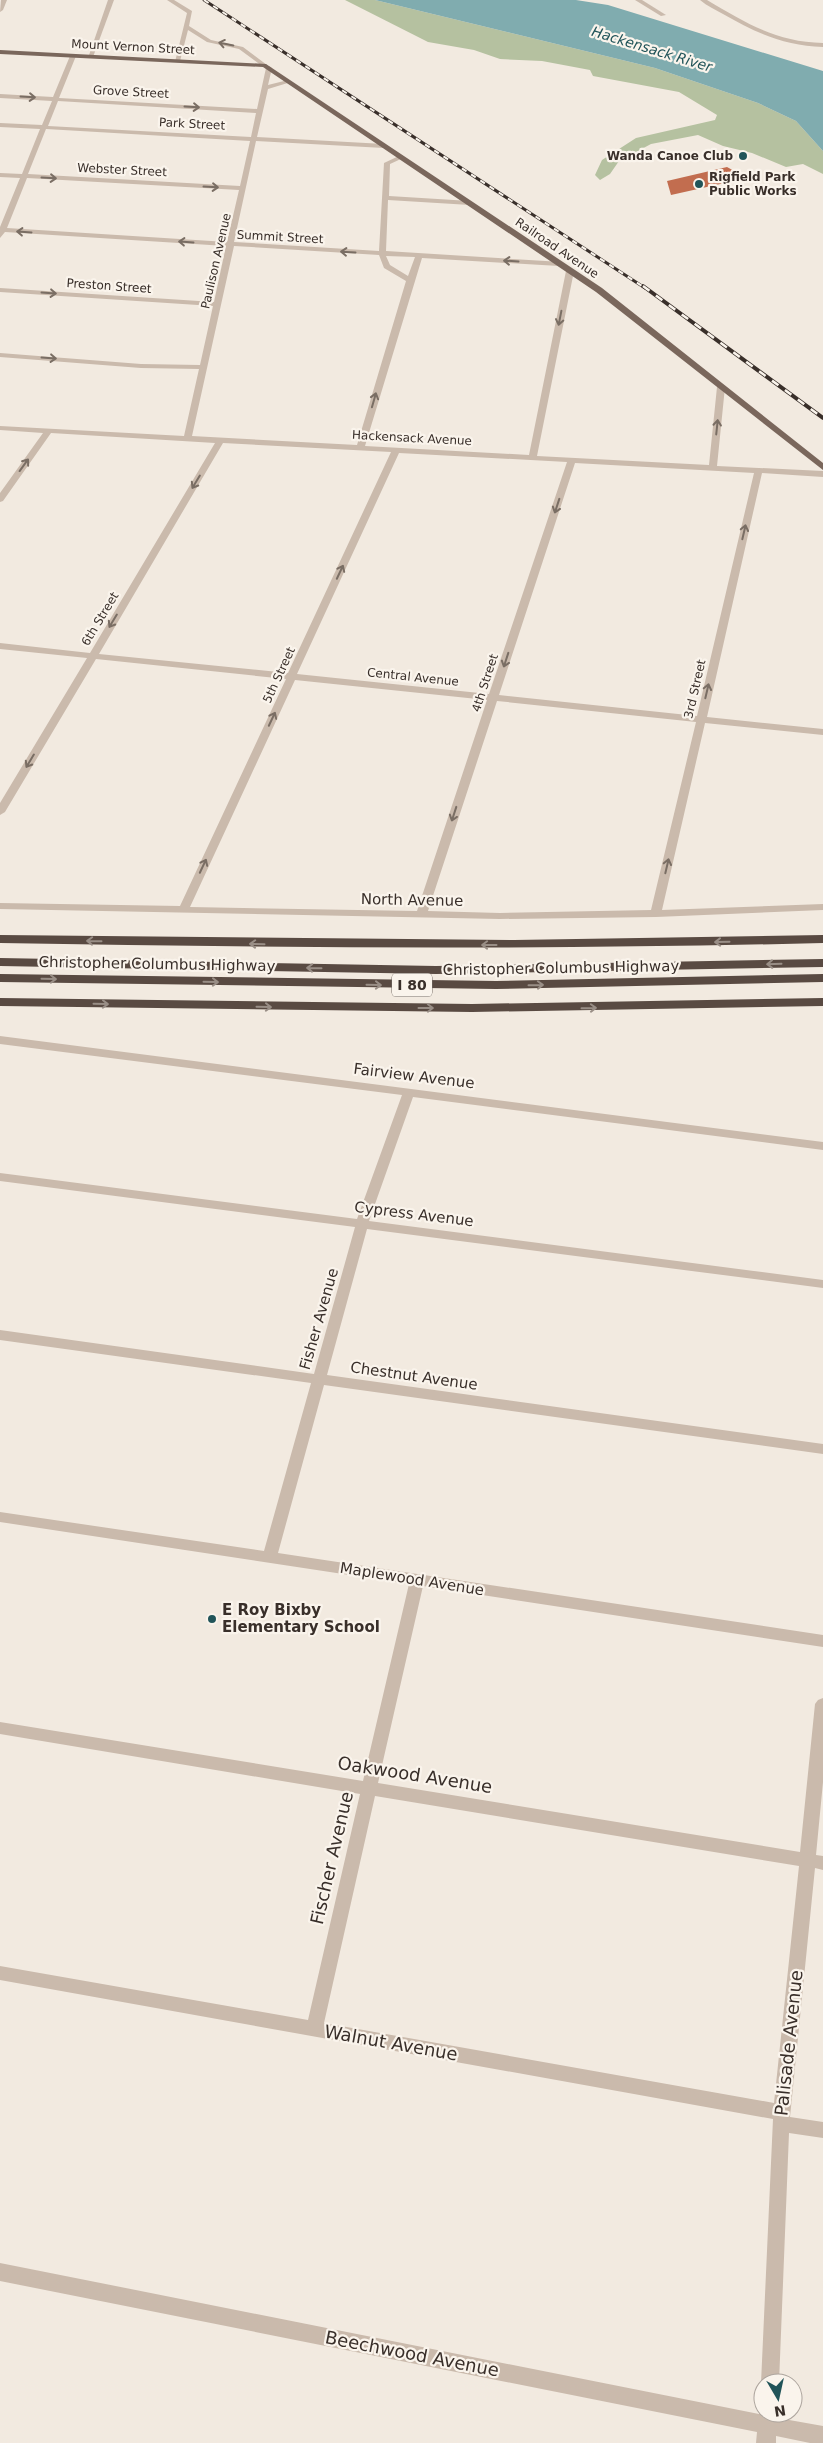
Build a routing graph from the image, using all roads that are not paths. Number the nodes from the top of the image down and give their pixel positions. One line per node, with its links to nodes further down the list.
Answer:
1 (4, 0): 6 (street)
2 (111, 0): 12 (street)
3 (170, 0): 8 (street)
4 (638, 0): 7 (street)
5 (703, 0): 9 (street)
6 (0, 10)
7 (663, 15)
8 (186, 26): 13 (street); 14 (street, one-way to 8)
9 (823, 45)
10 (0, 52): 11 (main road, Mount Vernon Street)
11 (74, 56): 12 (main road, Mount Vernon Street); 18 (street)
12 (90, 56): 13 (main road, Mount Vernon Street)
13 (177, 61): 14 (main road, Mount Vernon Street)
14 (266, 67): 15 (main road, Railroad Avenue); 16 (street, Paulison Avenue)
15 (287, 81): 16 (street); 23 (main road, Railroad Avenue)
16 (265, 86): 19 (street, Paulison Avenue)
17 (0, 96): 18 (street, Grove Street, one-way to 18)
18 (56, 99): 19 (street, Grove Street, one-way to 19); 21 (street)
19 (260, 110): 22 (street, Paulison Avenue)
20 (0, 125): 21 (street, Park Street)
21 (45, 127): 22 (street, Park Street); 26 (street)
22 (254, 138): 23 (street, Park Street); 27 (street, Paulison Avenue)
23 (384, 146): 24 (main road, Railroad Avenue)
24 (401, 157): 28 (street); 29 (main road, Railroad Avenue)
25 (0, 175): 26 (street, Webster Street)
26 (26, 176): 27 (street, Webster Street, one-way to 27); 30 (street)
27 (243, 188): 31 (street, Paulison Avenue)
28 (387, 198): 29 (street); 32 (street)
29 (470, 203): 34 (main road, Railroad Avenue)
30 (1, 232): 31 (street, Summit Street, one-way to 30)
31 (231, 245): 32 (street, Summit Street, one-way to 31); 38 (street, Paulison Avenue)
32 (382, 254): 33 (street, Summit Street); 36 (street)
33 (419, 256): 34 (street, Summit Street, one-way to 33); 36 (street)
34 (559, 264): 35 (main road, Railroad Avenue)
35 (570, 271): 41 (main road, Railroad Avenue); 48 (street, one-way to 48)
36 (410, 280): 46 (street, one-way to 36)
37 (0, 290): 38 (street, Preston Street, one-way to 38)
38 (217, 304): 40 (street, Paulison Avenue)
39 (0, 355): 40 (street, one-way to 40)
40 (204, 367): 44 (street, Paulison Avenue)
41 (721, 387): 50 (street, one-way to 41); 51 (main road, Railroad Avenue)
42 (0, 428): 43 (street, Hackensack Avenue)
43 (49, 431): 44 (street, Hackensack Avenue); 54 (street, one-way to 43)
44 (188, 438): 45 (street, Hackensack Avenue)
45 (221, 440): 46 (street, Hackensack Avenue); 56 (street, 6th Street, one-way to 56)
46 (361, 447): 47 (street, Hackensack Avenue)
47 (397, 449): 48 (street, Hackensack Avenue); 57 (street, 5th Street, one-way to 47)
48 (533, 457): 49 (street, Hackensack Avenue)
49 (572, 459): 50 (street, Hackensack Avenue); 58 (street, 4th Street, one-way to 58)
50 (713, 467): 52 (street, Hackensack Avenue)
51 (823, 467)
52 (758, 470): 53 (street, Hackensack Avenue); 59 (street, 3rd Street, one-way to 52)
53 (823, 474)
54 (0, 498)
55 (0, 646): 56 (street, Central Avenue)
56 (92, 656): 57 (street, Central Avenue); 61 (street, 6th Street, one-way to 61)
57 (292, 676): 58 (street, Central Avenue); 64 (street, 5th Street, one-way to 57)
58 (493, 697): 59 (street, Central Avenue); 66 (street, 4th Street, one-way to 66)
59 (701, 719): 60 (street, Central Avenue); 65 (street, 3rd Street, one-way to 59)
60 (823, 732)
61 (0, 812)
62 (0, 906): 64 (street, North Avenue)
63 (823, 907): 65 (street, North Avenue)
64 (183, 911): 66 (street, North Avenue)
65 (656, 914): 66 (street, North Avenue)
66 (421, 916)
67 (0, 939): 68 (highway, Christopher Columbus Highway, one-way to 67)
68 (823, 939)
69 (0, 962): 70 (highway, Christopher Columbus Highway / I 80, one-way to 69)
70 (823, 963)
71 (0, 978): 72 (highway, Christopher Columbus Highway / I 80, one-way to 72)
72 (823, 978)
73 (0, 1002): 74 (highway, I 80, one-way to 74)
74 (823, 1002)
75 (0, 1040): 76 (street, Fairview Avenue)
76 (409, 1092): 77 (street, Fairview Avenue); 79 (street, Fisher Avenue)
77 (823, 1146)
78 (0, 1177): 79 (street, Cypress Avenue)
79 (362, 1224): 80 (street, Cypress Avenue); 82 (street, Fisher Avenue)
80 (823, 1284)
81 (0, 1335): 82 (street, Chestnut Avenue)
82 (319, 1379): 83 (street, Chestnut Avenue); 85 (street, Fisher Avenue)
83 (823, 1449)
84 (0, 1517): 85 (street, Maplewood Avenue)
85 (270, 1557): 86 (street, Maplewood Avenue)
86 (416, 1579): 87 (street, Maplewood Avenue); 90 (street, Fischer Avenue)
87 (823, 1641)
88 (823, 1704): 91 (street, Palisade Avenue)
89 (0, 1728): 90 (street, Oakwood Avenue)
90 (369, 1788): 91 (street, Oakwood Avenue); 93 (street, Fischer Avenue)
91 (815, 1862): 94 (street, Palisade Avenue)
92 (0, 1973): 93 (street, Walnut Avenue)
93 (314, 2029): 94 (street, Walnut Avenue)
94 (782, 2118): 95 (street, Walnut Avenue); 97 (street, Palisade Avenue)
95 (823, 2130)
96 (0, 2272): 98 (street, Beechwood Avenue)
97 (770, 2373)
98 (767, 2427): 99 (street, Beechwood Avenue)
99 (823, 2436)

